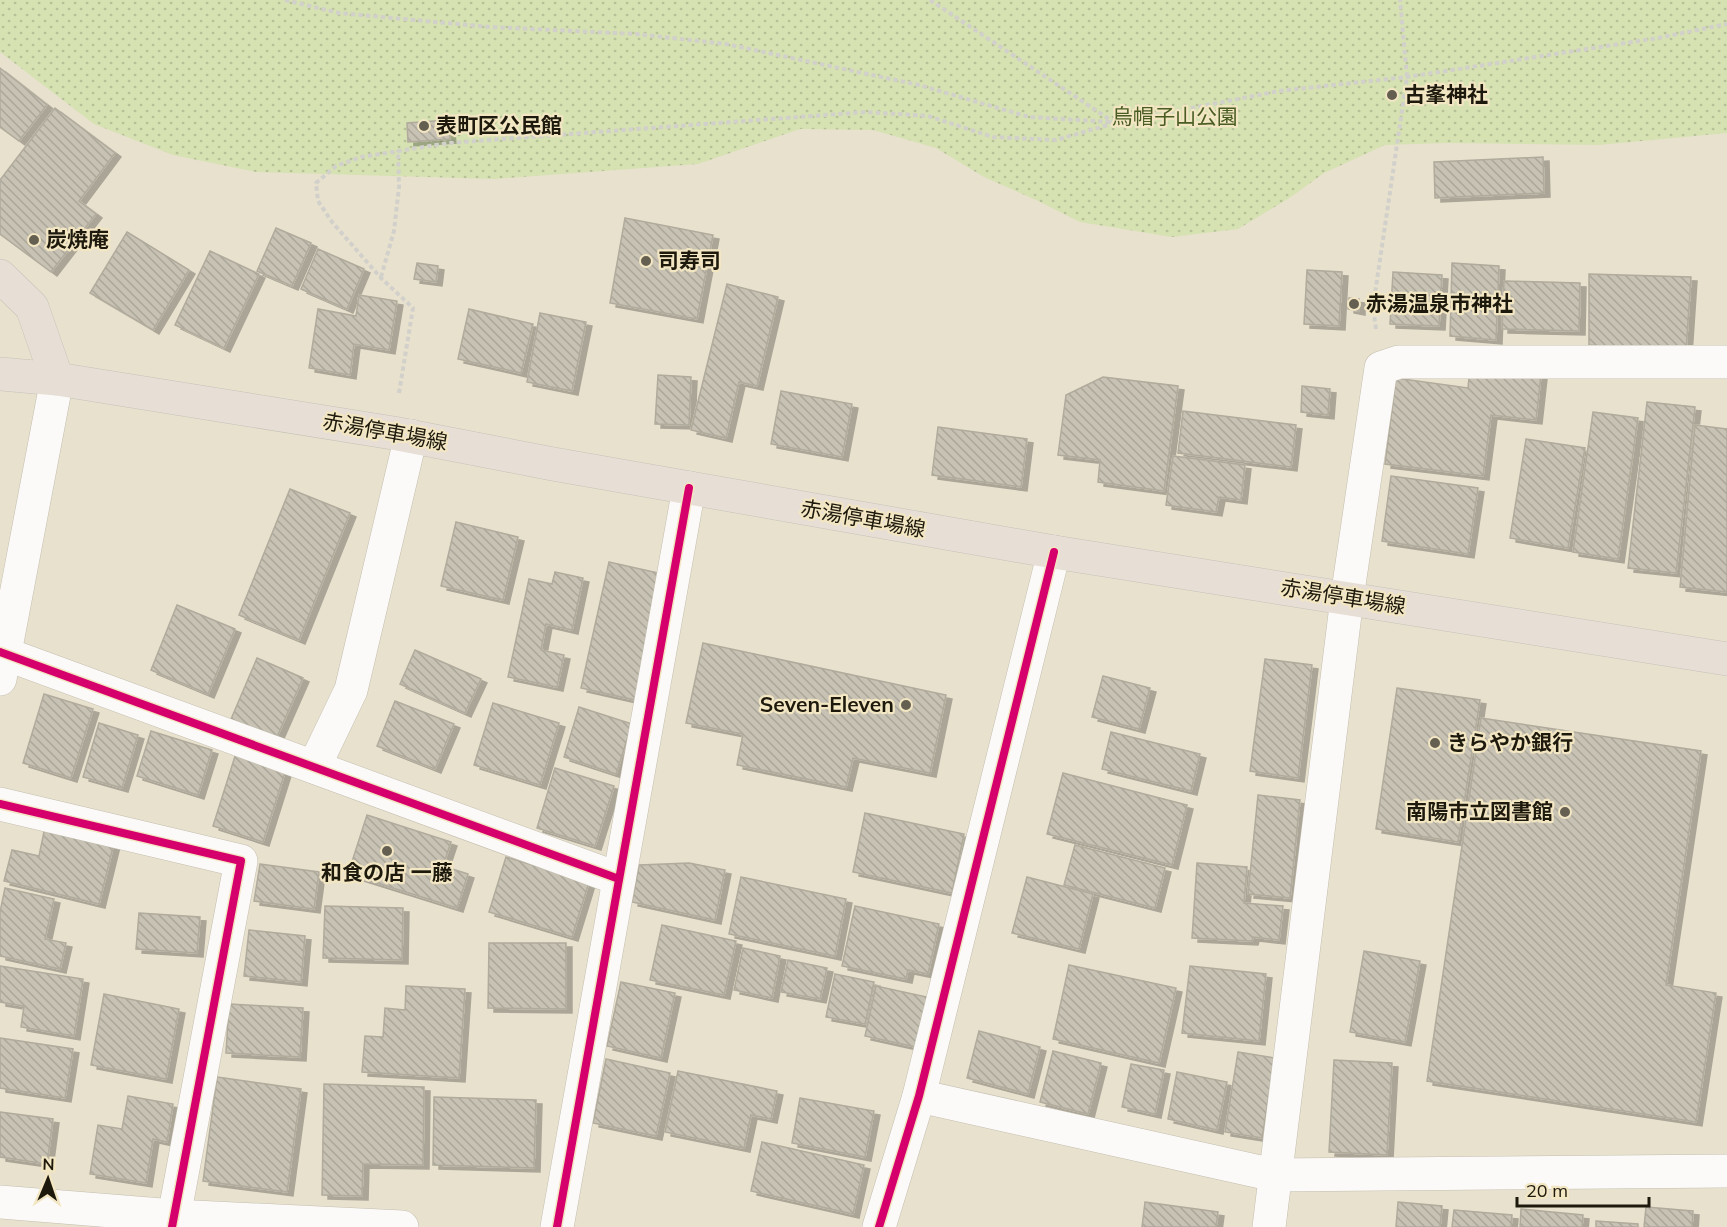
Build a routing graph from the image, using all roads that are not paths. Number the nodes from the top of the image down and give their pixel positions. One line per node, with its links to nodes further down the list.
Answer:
1 (0, 276): 4 (main road)
2 (1727, 362): 8 (street)
3 (0, 374): 4 (main road, 赤湯停車場線)
4 (57, 378): 5 (main road, 赤湯停車場線); 10 (street)
5 (402, 434): 6 (main road, 赤湯停車場線); 11 (street)
6 (689, 488): 7 (main road, 赤湯停車場線); 13 (street)
7 (1054, 552): 8 (main road, 赤湯停車場線); 14 (street)
8 (1347, 598): 9 (main road, 赤湯停車場線); 16 (street)
9 (1727, 659)
10 (1, 661): 11 (street)
11 (315, 767): 13 (street)
12 (0, 804): 18 (street)
13 (619, 879): 20 (street)
14 (919, 1096): 16 (street); 21 (street)
15 (1727, 1171): 16 (street)
16 (1274, 1175): 22 (street)
17 (0, 1202): 18 (street)
18 (173, 1221): 19 (street)
19 (402, 1227)
20 (556, 1227)
21 (879, 1227)
22 (1269, 1227)

